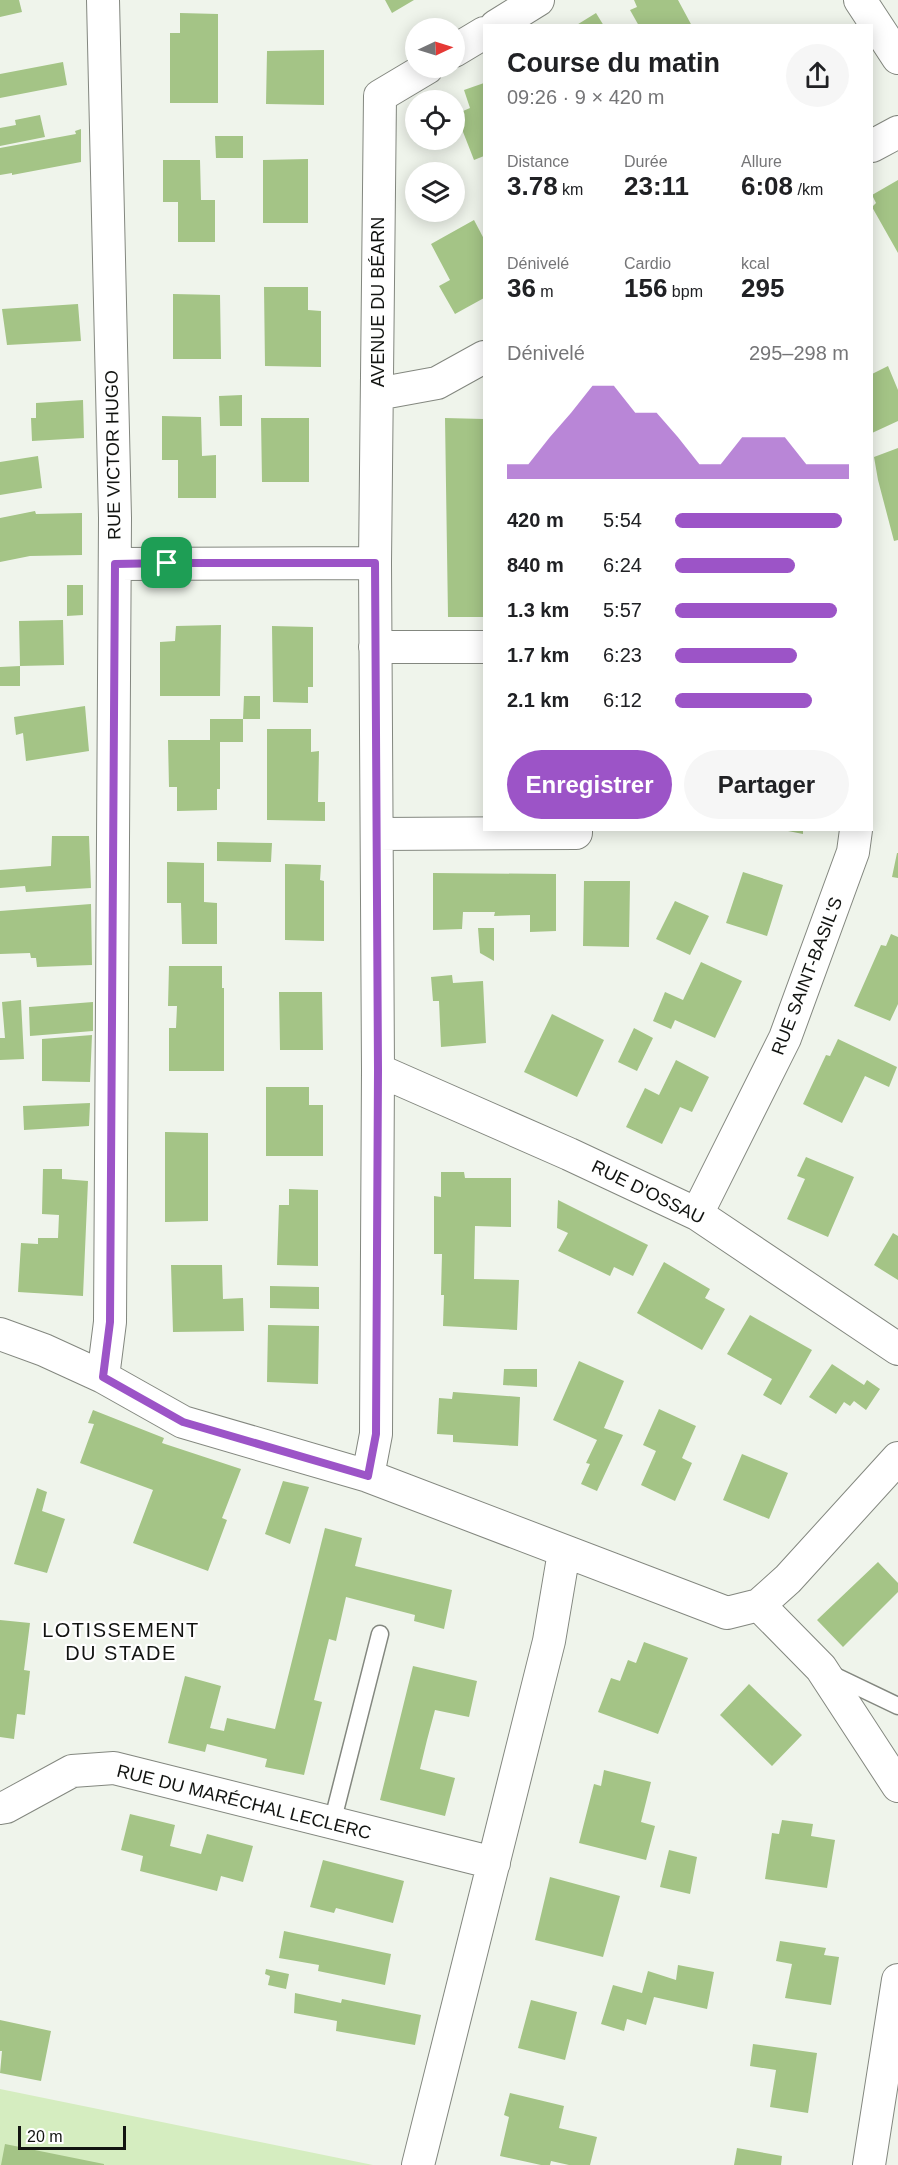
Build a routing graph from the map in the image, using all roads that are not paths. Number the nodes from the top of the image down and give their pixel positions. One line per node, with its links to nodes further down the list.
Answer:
1 (104, 0): 14 (street, RUE VICTOR HUGO)
2 (538, 0): 4 (street)
3 (860, 0): 7 (street)
4 (499, 24)
5 (483, 34): 6 (street)
6 (465, 44)
7 (898, 58)
8 (410, 78): 12 (street, AVENUE DU BÉARN)
9 (898, 132): 10 (street)
10 (873, 146)
11 (483, 358): 12 (street)
12 (377, 394): 13 (street, AVENUE DU BÉARN)
13 (375, 563): 14 (street); 15 (street, AVENUE DU BÉARN)
14 (115, 564): 24 (street, RUE VICTOR HUGO)
15 (375, 647): 16 (street); 19 (street, AVENUE DU BÉARN)
16 (483, 647)
17 (576, 831): 19 (street)
18 (856, 831): 21 (street, RUE SAINT-BASIL'S)
19 (377, 834): 20 (street, AVENUE DU BÉARN)
20 (378, 1070): 21 (street, RUE D'OSSAU); 26 (street, AVENUE DU BÉARN)
21 (697, 1214): 23 (street, RUE D'OSSAU)
22 (0, 1334): 24 (street)
23 (898, 1349)
24 (103, 1377): 26 (street)
25 (898, 1458): 28 (street)
26 (368, 1476): 27 (street)
27 (564, 1552): 28 (street); 35 (street)
28 (759, 1605): 30 (street)
29 (380, 1634): 34 (lane)
30 (820, 1668): 31 (lane); 32 (street)
31 (898, 1706)
32 (898, 1786)
33 (0, 1808): 34 (street, RUE DU MARÉCHAL LECLERC)
34 (332, 1823): 35 (street, RUE DU MARÉCHAL LECLERC)
35 (494, 1863): 38 (street)
36 (898, 1980): 37 (street)
37 (892, 2072): 39 (street)
38 (418, 2165)
39 (869, 2165)

